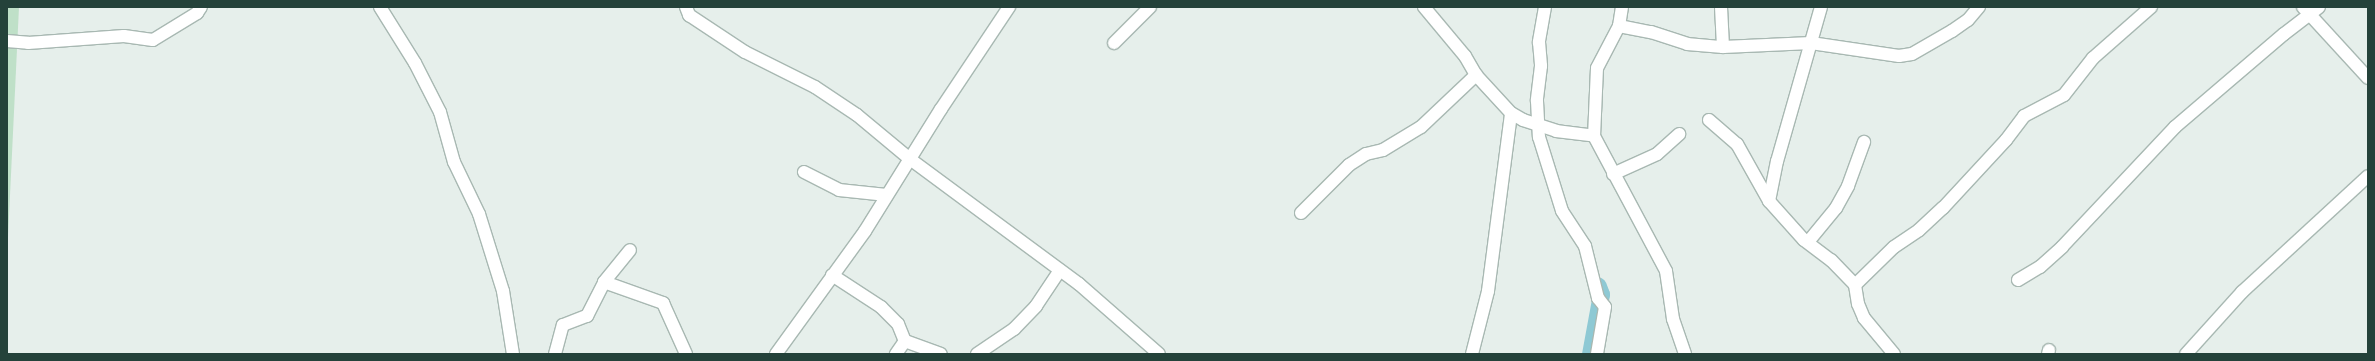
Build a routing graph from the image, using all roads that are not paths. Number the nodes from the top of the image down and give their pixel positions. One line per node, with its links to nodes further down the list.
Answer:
1 (202, 7): 16 (street)
2 (380, 7): 43 (street)
3 (686, 7): 28 (street)
4 (1009, 7): 28 (street)
5 (1150, 7): 17 (street)
6 (1545, 7): 24 (street)
7 (1622, 7): 15 (street)
8 (1721, 7): 19 (street)
9 (1821, 7): 18 (street)
10 (1979, 7): 18 (street)
11 (2151, 7): 41 (street)
12 (2319, 7): 14 (street)
13 (1430, 10): 20 (street)
14 (2306, 12): 21 (street); 39 (street)
15 (1620, 26): 19 (street); 26 (street)
16 (7, 41)
17 (1114, 43)
18 (1811, 43): 19 (street); 33 (street)
19 (1723, 47)
20 (1476, 75): 22 (street); 34 (street)
21 (2368, 78)
22 (1511, 113): 24 (street); 51 (street)
23 (1709, 120): 33 (street)
24 (1538, 124): 26 (street); 52 (street)
25 (1679, 134): 30 (street)
26 (1594, 136): 30 (street)
27 (1864, 142): 35 (street)
28 (910, 159): 32 (street); 37 (street)
29 (804, 172): 32 (street)
30 (1613, 174): 53 (street)
31 (2368, 176): 55 (street)
32 (887, 195): 38 (street)
33 (1769, 201): 35 (street)
34 (1301, 213)
35 (1808, 242): 41 (street)
36 (630, 250): 40 (street)
37 (1060, 270): 49 (street); 50 (street)
38 (832, 275): 42 (street); 46 (street)
39 (2018, 280)
40 (604, 282): 44 (street); 45 (street)
41 (1855, 285): 54 (street)
42 (905, 341): 47 (street); 48 (street)
43 (513, 354)
44 (555, 354)
45 (686, 354)
46 (776, 354)
47 (896, 354)
48 (941, 354)
49 (977, 354)
50 (1159, 354)
51 (1472, 354)
52 (1597, 354)
53 (1685, 354)
54 (1894, 354)
55 (2186, 354)

